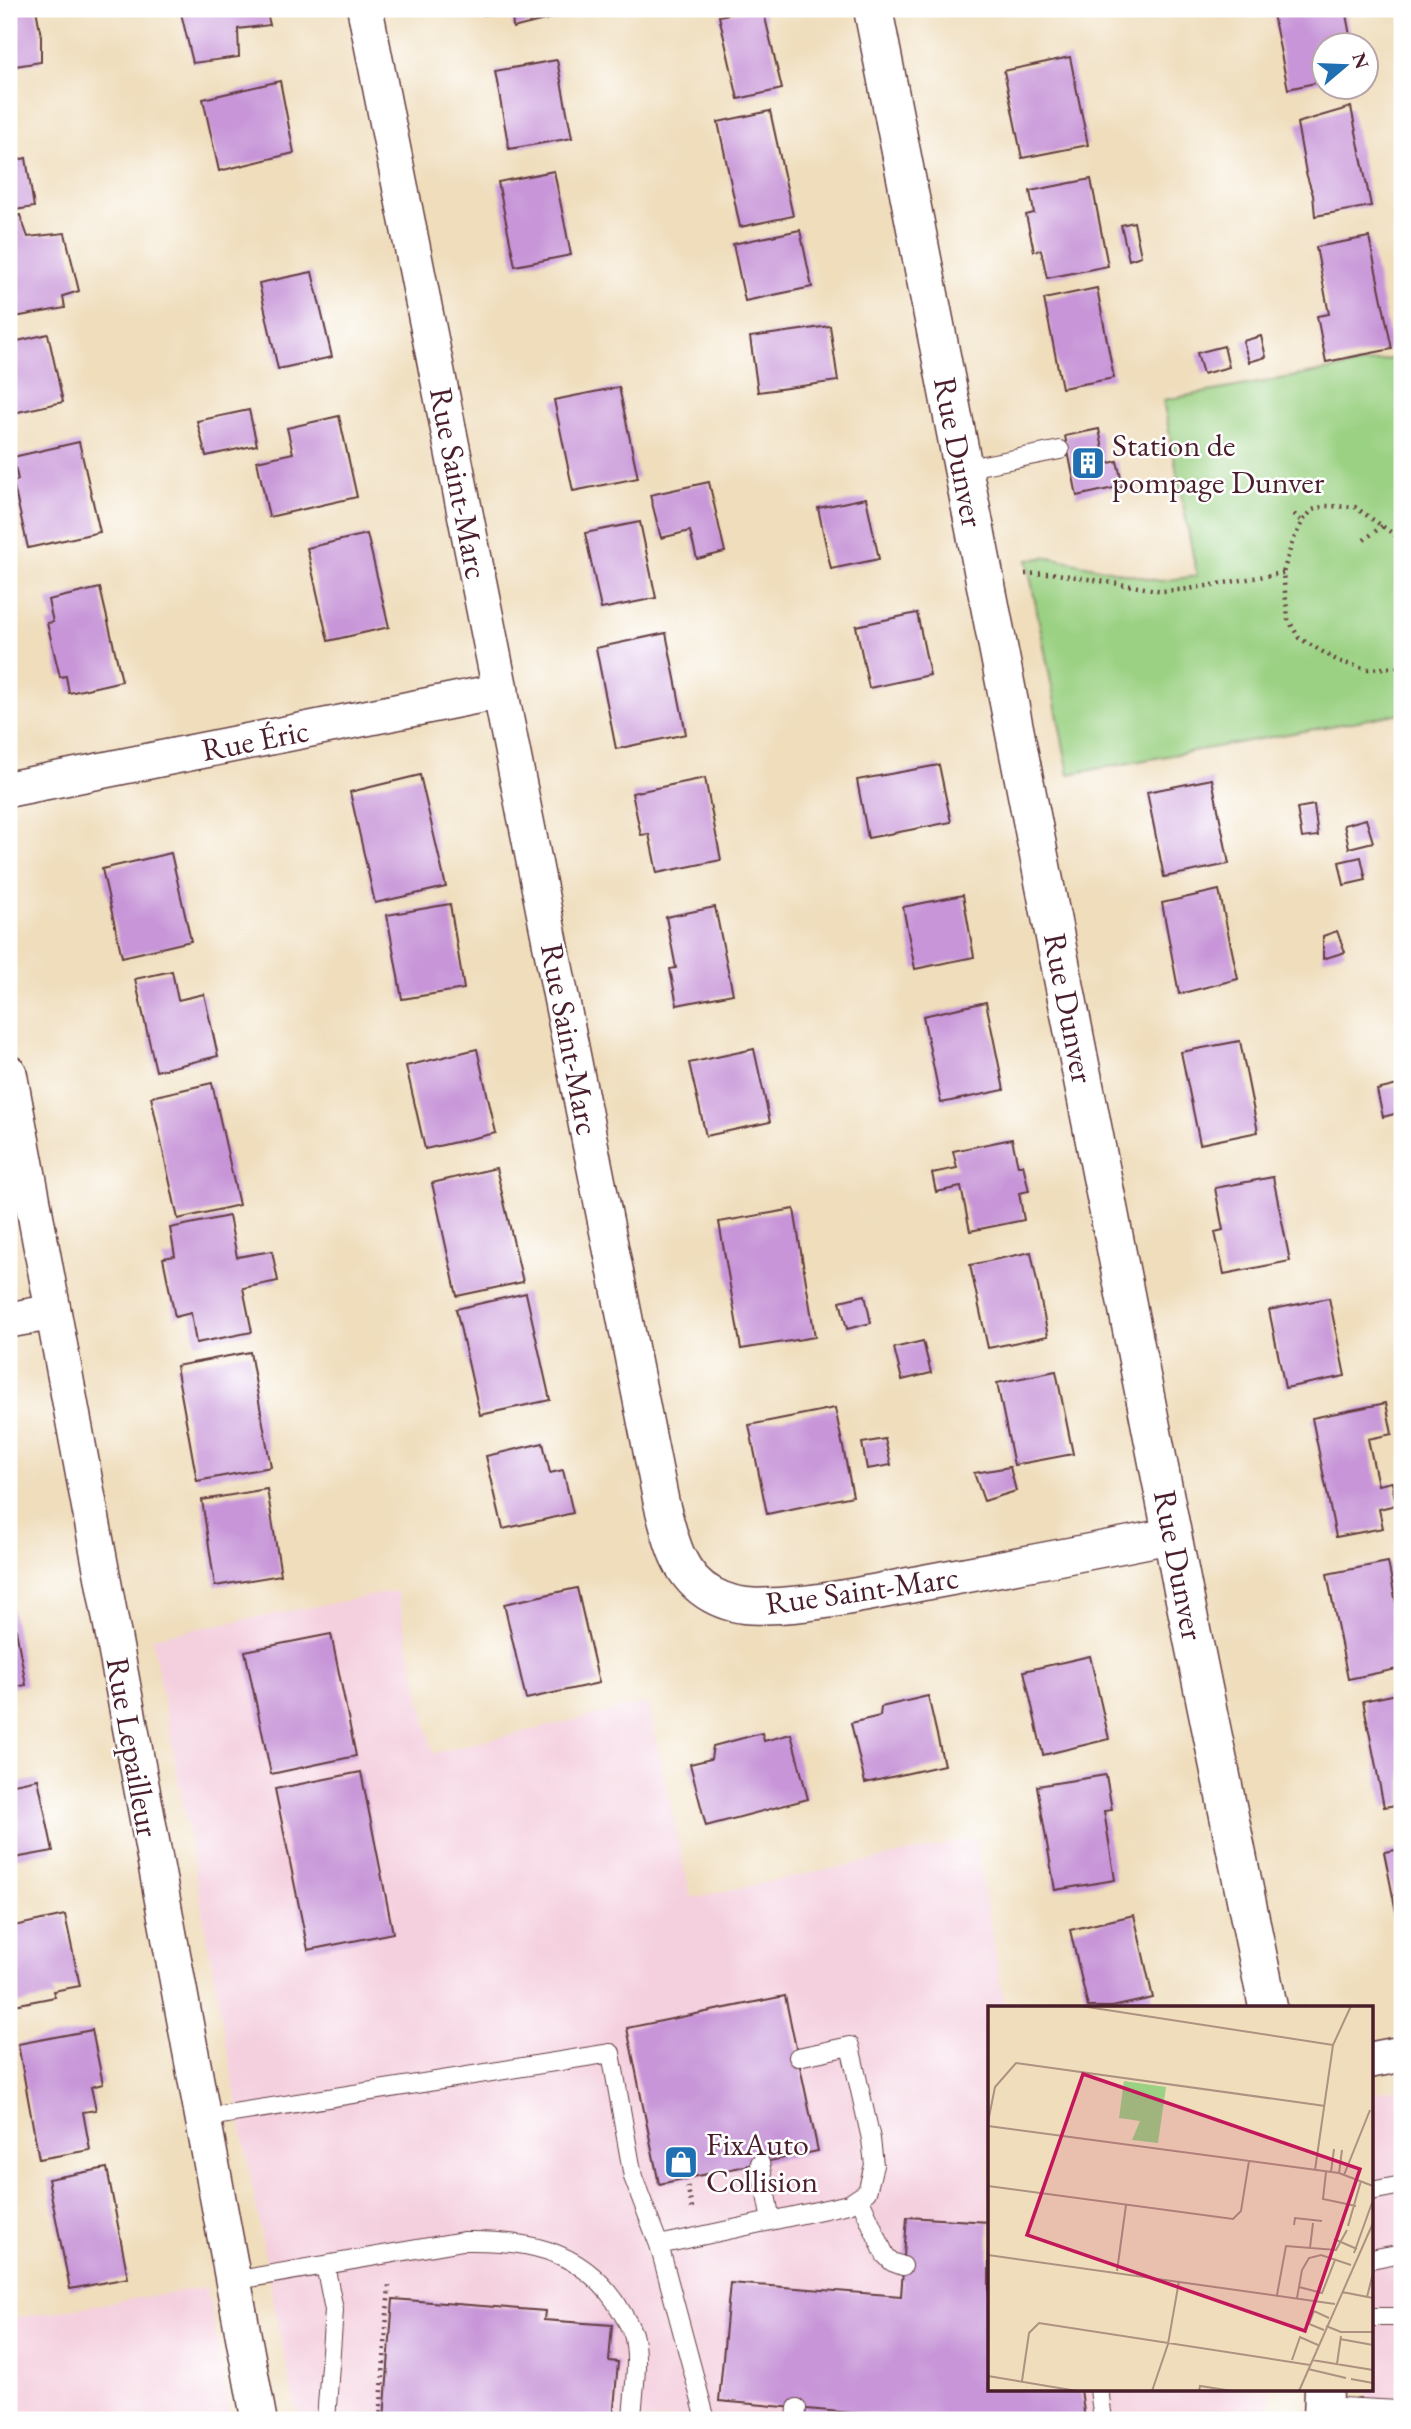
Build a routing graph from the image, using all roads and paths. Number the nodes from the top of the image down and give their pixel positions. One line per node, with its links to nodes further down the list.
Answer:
1 (365, 9): 15 (street, Rue Saint-Marc)
2 (873, 9): 4 (street, Rue Dunver)
3 (1060, 450): 4 (lane)
4 (963, 469): 20 (street, Rue Dunver)
5 (1352, 498): 6 (path)
6 (1349, 506): 8 (path); 9 (path)
7 (1294, 514): 8 (path)
8 (1302, 522): 12 (path)
9 (1382, 526): 10 (path); 11 (path)
10 (1364, 540)
11 (1402, 540)
12 (1283, 573): 13 (path); 14 (path)
13 (1021, 575)
14 (1402, 667)
15 (500, 691): 16 (street, Rue Éric); 20 (street, Rue Saint-Marc)
16 (9, 789)
17 (9, 1073): 18 (street, Rue Lepailleur)
18 (53, 1312): 19 (street); 25 (street, Rue Lepailleur)
19 (9, 1320)
20 (1172, 1535): 21 (street, Rue Dunver)
21 (1268, 2006)
22 (1402, 2054): 24 (street)
23 (798, 2057): 29 (lane)
24 (1372, 2060)
25 (202, 2118): 31 (lane); 37 (street, Rue Lepailleur)
26 (760, 2163): 30 (lane)
27 (1402, 2185): 28 (lane)
28 (1372, 2191)
29 (860, 2199): 30 (lane); 35 (lane)
30 (771, 2221): 31 (lane)
31 (659, 2245): 47 (lane)
32 (1402, 2253): 33 (lane)
33 (1372, 2259)
34 (325, 2265): 37 (lane); 44 (lane); 46 (lane)
35 (903, 2266)
36 (390, 2277): 45 (path)
37 (233, 2281): 43 (street, Rue Lepailleur)
38 (1372, 2317): 39 (lane)
39 (1402, 2317)
40 (1099, 2390): 48 (lane)
41 (1323, 2405): 42 (lane)
42 (1398, 2410)
43 (259, 2420)
44 (326, 2420)
45 (380, 2420)
46 (632, 2420)
47 (706, 2420)
48 (1103, 2420)

